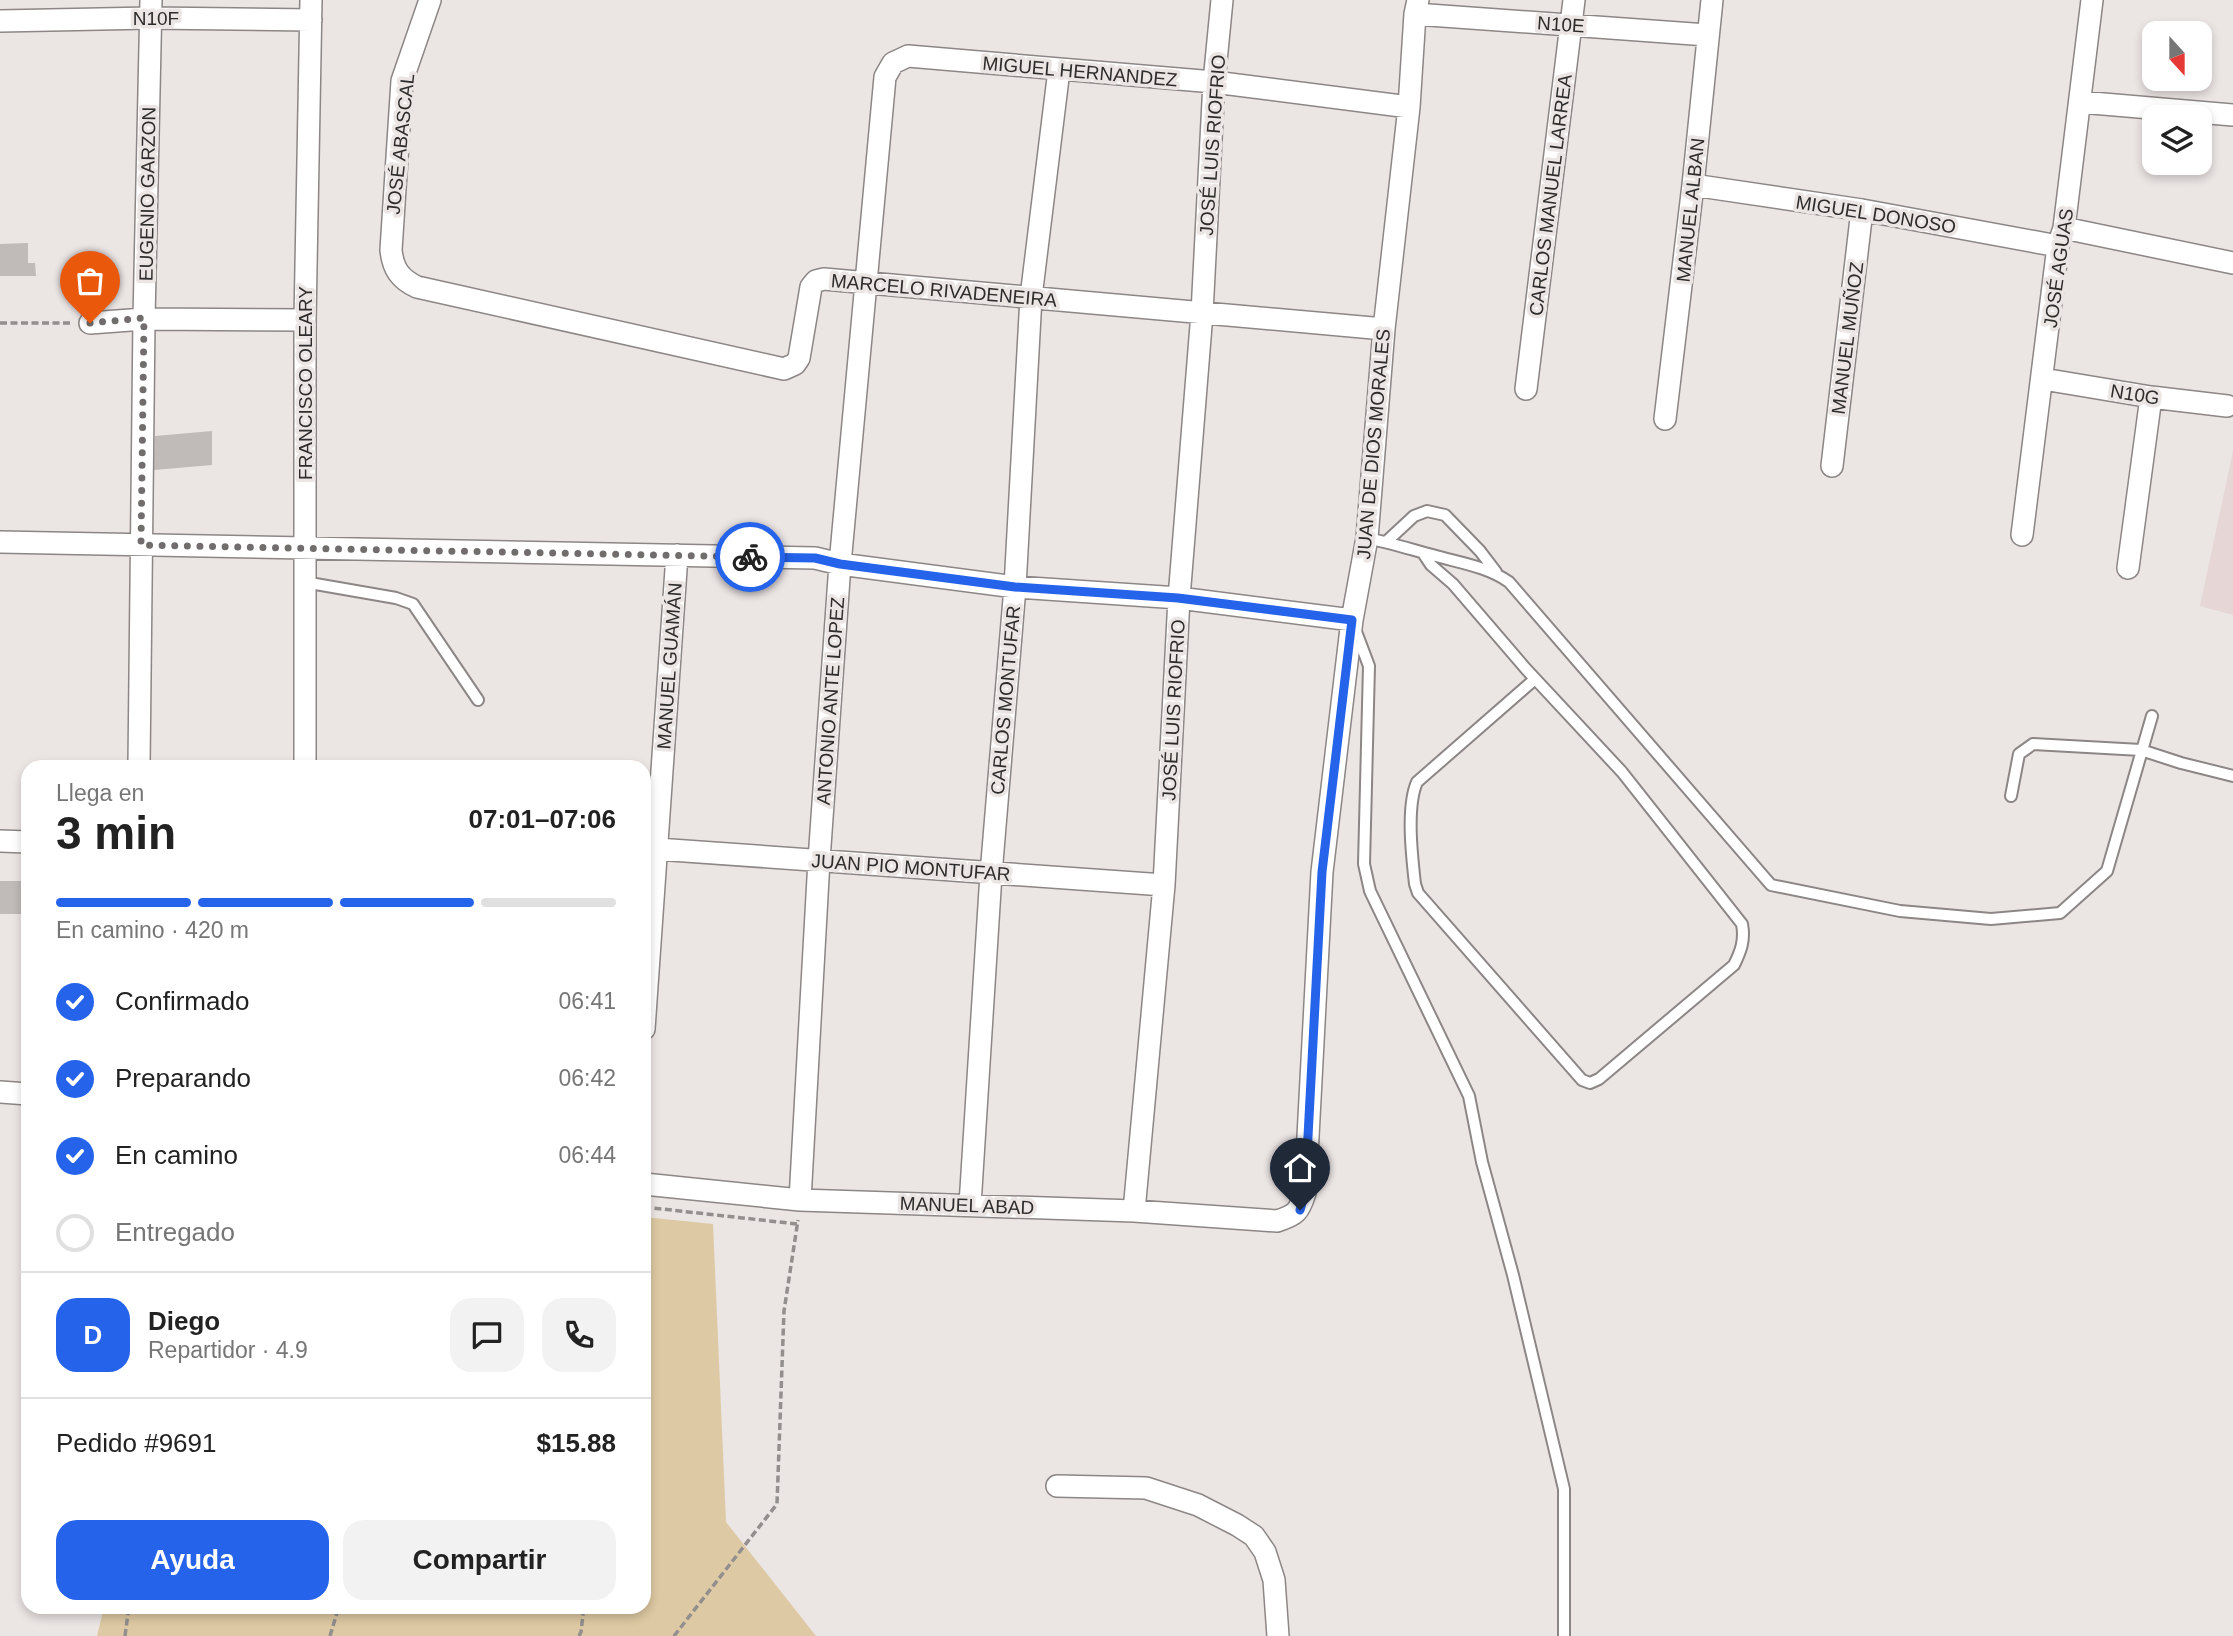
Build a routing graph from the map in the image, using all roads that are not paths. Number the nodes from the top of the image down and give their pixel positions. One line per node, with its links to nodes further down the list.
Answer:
1 (430, 0): 21 (street, JOSÉ ABASCAL)
2 (1222, 0): 14 (street, JOSÉ LUIS RIOFRIO)
3 (1574, 0): 10 (street, CARLOS MANUEL LARREA)
4 (1712, 0): 11 (street, MANUEL ALBAN)
5 (2092, 0): 15 (street, JOSÉ AGUAS)
6 (1417, 7): 10 (street, N10E); 16 (street, JUAN DE DIOS MORALES)
7 (151, 9): 8 (street, N10F); 9 (street, N10F); 26 (street, EUGENIO GARZON)
8 (311, 10): 27 (street, FRANCISCO OLEARY)
9 (0, 21)
10 (1571, 24): 11 (street, N10E); 31 (street, CARLOS MANUEL LARREA)
11 (1707, 35): 18 (street, MANUEL ALBAN)
12 (1059, 70): 13 (street, MIGUEL HERNANDEZ); 14 (street, MIGUEL HERNANDEZ); 24 (street, CARLOS MONTUFAR)
13 (885, 77): 23 (street, ANTONIO ANTE LOPEZ)
14 (1214, 82): 16 (street, MIGUEL HERNANDEZ); 25 (street, JOSÉ LUIS RIOFRIO)
15 (2080, 102): 17 (street); 20 (street, JOSÉ AGUAS)
16 (1409, 107): 29 (street, JUAN DE DIOS MORALES)
17 (2233, 115)
18 (1693, 185): 19 (street, MIGUEL DONOSO); 34 (street, MANUEL ALBAN)
19 (1862, 210): 20 (street, MIGUEL DONOSO); 35 (street, MANUEL MUÑOZ)
20 (2061, 237): 22 (street, MIGUEL DONOSO); 30 (street, JOSÉ AGUAS)
21 (391, 250): 23 (street, MARCELO RIVADENEIRA)
22 (2233, 263)
23 (864, 283): 24 (street, MARCELO RIVADENEIRA); 43 (street, ANTONIO ANTE LOPEZ)
24 (1031, 298): 25 (street, MARCELO RIVADENEIRA); 47 (street, CARLOS MONTUFAR)
25 (1202, 313): 29 (street, MARCELO RIVADENEIRA); 48 (street, JOSÉ LUIS RIOFRIO)
26 (144, 318): 27 (street); 28 (street); 39 (street, EUGENIO GARZON)
27 (304, 320): 40 (street, FRANCISCO OLEARY)
28 (90, 323)
29 (1384, 329): 37 (street, JUAN DE DIOS MORALES)
30 (2043, 379): 32 (street, N10G); 36 (street, JOSÉ AGUAS)
31 (1526, 389)
32 (2151, 397): 33 (street, N10G); 44 (street)
33 (2227, 406)
34 (1665, 419)
35 (1832, 466)
36 (2022, 535)
37 (1377, 540): 41 (lane); 45 (lane); 49 (street, JUAN DE DIOS MORALES)
38 (0, 542): 39 (street)
39 (141, 545): 40 (street); 54 (street, EUGENIO GARZON)
40 (304, 548): 42 (street); 46 (street, FRANCISCO OLEARY)
41 (1423, 553): 45 (lane); 50 (lane)
42 (677, 555): 43 (street); 60 (street, MANUEL GUAMÁN)
43 (840, 564): 47 (street); 61 (street, ANTONIO ANTE LOPEZ)
44 (2127, 568)
45 (1496, 572): 53 (lane)
46 (304, 582): 51 (lane); 55 (street, FRANCISCO OLEARY)
47 (1015, 587): 48 (street); 62 (street, CARLOS MONTUFAR)
48 (1178, 598): 49 (street); 63 (street, JOSÉ LUIS RIOFRIO)
49 (1352, 620): 71 (street, JUAN DE DIOS MORALES); 74 (lane)
50 (1535, 679): 50 (lane)
51 (478, 700)
52 (2152, 716): 53 (lane)
53 (2141, 750): 56 (lane); 57 (lane)
54 (139, 760)
55 (305, 760)
56 (2233, 776)
57 (2011, 796)
58 (0, 841): 59 (street)
59 (21, 842)
60 (657, 849): 61 (street, JUAN PIO MONTUFAR); 64 (street, MANUEL GUAMÁN)
61 (819, 860): 62 (street, JUAN PIO MONTUFAR); 68 (street, ANTONIO ANTE LOPEZ)
62 (991, 874): 63 (street, JUAN PIO MONTUFAR); 69 (street, CARLOS MONTUFAR)
63 (1164, 885): 70 (street, JOSÉ LUIS RIOFRIO)
64 (651, 932)
65 (0, 1092): 66 (street)
66 (21, 1094)
67 (651, 1185): 68 (street, MANUEL ABAD)
68 (800, 1200): 69 (street, MANUEL ABAD)
69 (970, 1205): 70 (street, MANUEL ABAD)
70 (1133, 1210): 71 (street, MANUEL ABAD)
71 (1290, 1217)
72 (1057, 1486): 73 (street)
73 (1278, 1636)
74 (1564, 1636)

